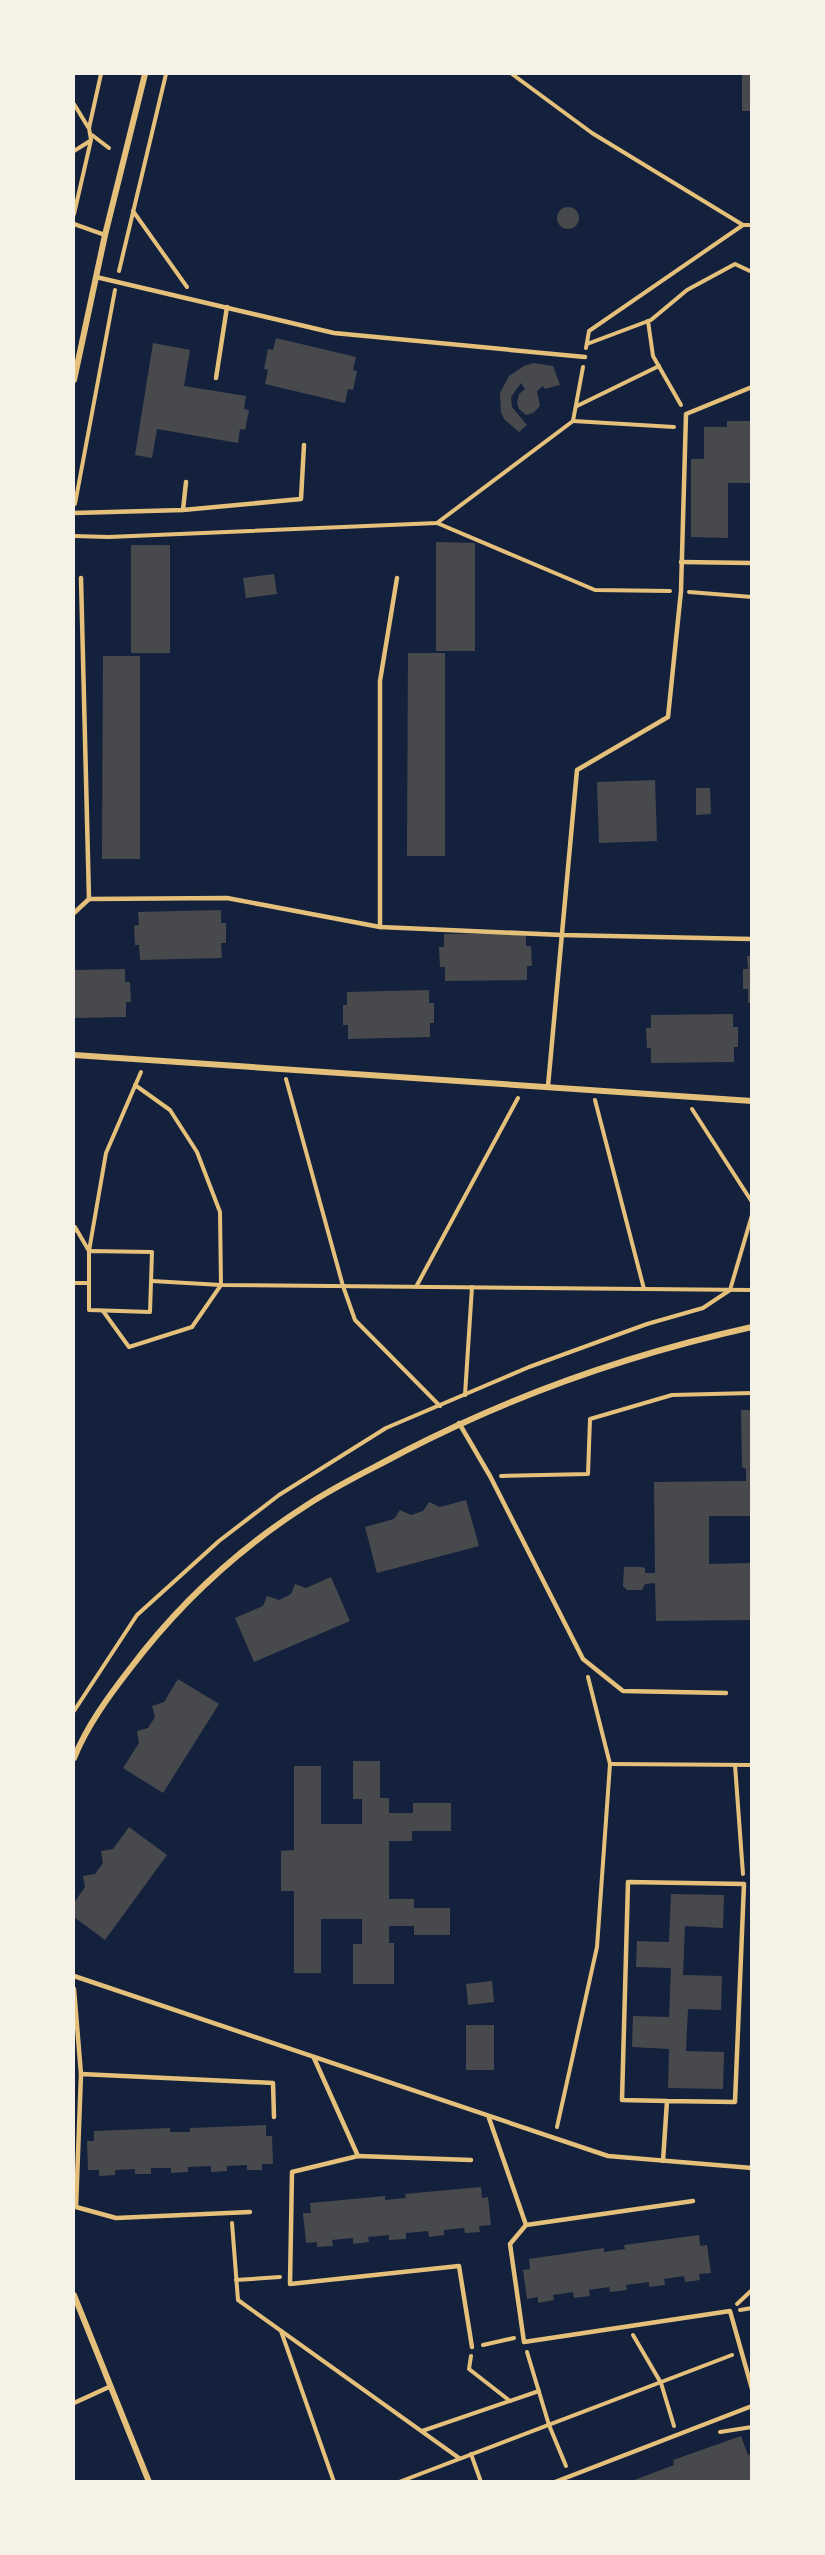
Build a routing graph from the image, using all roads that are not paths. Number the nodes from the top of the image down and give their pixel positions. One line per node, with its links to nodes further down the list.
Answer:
1 (145, 74): 3 (street)
2 (74, 224): 3 (lane)
3 (105, 235): 4 (street)
4 (96, 277): 5 (lane); 8 (street)
5 (227, 307): 6 (lane); 7 (lane)
6 (585, 357)
7 (216, 378)
8 (74, 380)
9 (752, 387): 14 (lane)
10 (304, 445): 12 (lane)
11 (186, 482): 12 (lane)
12 (183, 510): 13 (lane)
13 (74, 513)
14 (681, 562): 15 (lane); 21 (lane)
15 (752, 563)
16 (81, 578): 18 (lane)
17 (397, 578): 20 (lane)
18 (89, 899): 19 (lane); 20 (lane)
19 (74, 914)
20 (380, 927): 21 (lane)
21 (562, 935): 22 (lane); 24 (lane)
22 (752, 939)
23 (74, 1055): 24 (street)
24 (548, 1086): 25 (street)
25 (752, 1101)
26 (752, 1327): 27 (street)
27 (459, 1423): 28 (lane); 29 (street)
28 (726, 1693)
29 (74, 1758)
30 (74, 1976): 32 (lane)
31 (74, 1989): 33 (lane)
32 (314, 2058): 36 (lane); 37 (lane)
33 (81, 2074): 35 (lane); 42 (lane)
34 (667, 2101): 34 (lane); 39 (lane)
35 (274, 2117)
36 (489, 2118): 39 (lane); 43 (lane)
37 (358, 2156): 38 (lane); 45 (lane)
38 (471, 2160)
39 (663, 2161): 40 (lane)
40 (752, 2168)
41 (693, 2201): 43 (lane)
42 (250, 2211)
43 (526, 2225): 47 (lane)
44 (74, 2295): 46 (street)
45 (472, 2347)
46 (109, 2387): 48 (lane); 50 (street)
47 (752, 2389)
48 (74, 2403)
49 (752, 2406): 51 (lane)
50 (149, 2481)
51 (555, 2481)

